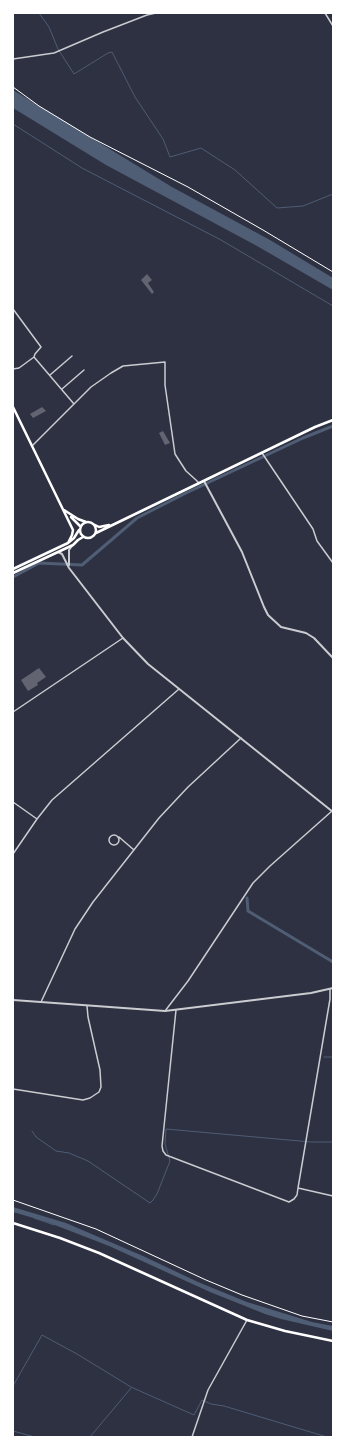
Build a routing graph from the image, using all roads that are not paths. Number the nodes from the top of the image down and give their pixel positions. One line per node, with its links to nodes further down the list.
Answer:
1 (156, 13): 4 (street)
2 (325, 13): 3 (street)
3 (333, 26)
4 (13, 59)
5 (13, 309): 6 (street)
6 (34, 356): 8 (street); 10 (street)
7 (72, 356): 10 (street)
8 (13, 369)
9 (84, 370): 11 (street)
10 (50, 375): 11 (street)
11 (62, 389): 12 (street)
12 (74, 404): 15 (street); 18 (street)
13 (13, 407): 15 (main road)
14 (333, 420): 16 (main road)
15 (32, 447): 19 (main road)
16 (262, 453): 17 (main road); 29 (street)
17 (204, 481): 18 (main road); 34 (street)
18 (199, 483): 21 (main road)
19 (64, 510): 20 (main road); 23 (main road); 26 (main road)
20 (86, 522): 22 (main road); 23 (main road)
21 (111, 525): 22 (main road); 24 (main road)
22 (95, 526): 24 (main road)
23 (80, 528): 25 (main road); 26 (main road)
24 (96, 533): 25 (main road)
25 (83, 537): 27 (main road)
26 (68, 543): 31 (main road)
27 (72, 545): 28 (main road); 30 (street)
28 (58, 552): 30 (street); 32 (main road)
29 (333, 563)
30 (69, 568): 33 (street)
31 (13, 570)
32 (13, 573)
33 (123, 638): 35 (street); 36 (street)
34 (333, 658)
35 (179, 689): 37 (street); 40 (street)
36 (13, 712)
37 (241, 738): 39 (street); 44 (street)
38 (13, 802): 40 (street)
39 (332, 811): 51 (street)
40 (37, 819): 45 (street)
41 (118, 836): 42 (street); 43 (street); 43 (street)
42 (124, 842): 43 (street); 44 (street)
43 (116, 844)
44 (134, 850): 48 (street)
45 (13, 854)
46 (332, 989): 50 (street); 53 (street)
47 (13, 1000): 48 (street)
48 (40, 1002): 49 (street)
49 (88, 1006): 51 (street); 52 (street)
50 (176, 1010): 51 (street); 53 (street)
51 (165, 1011)
52 (13, 1089)
53 (298, 1188): 54 (street)
54 (333, 1196)
55 (13, 1223): 56 (main road)
56 (247, 1320): 57 (main road); 58 (street)
57 (333, 1341)
58 (192, 1437)

